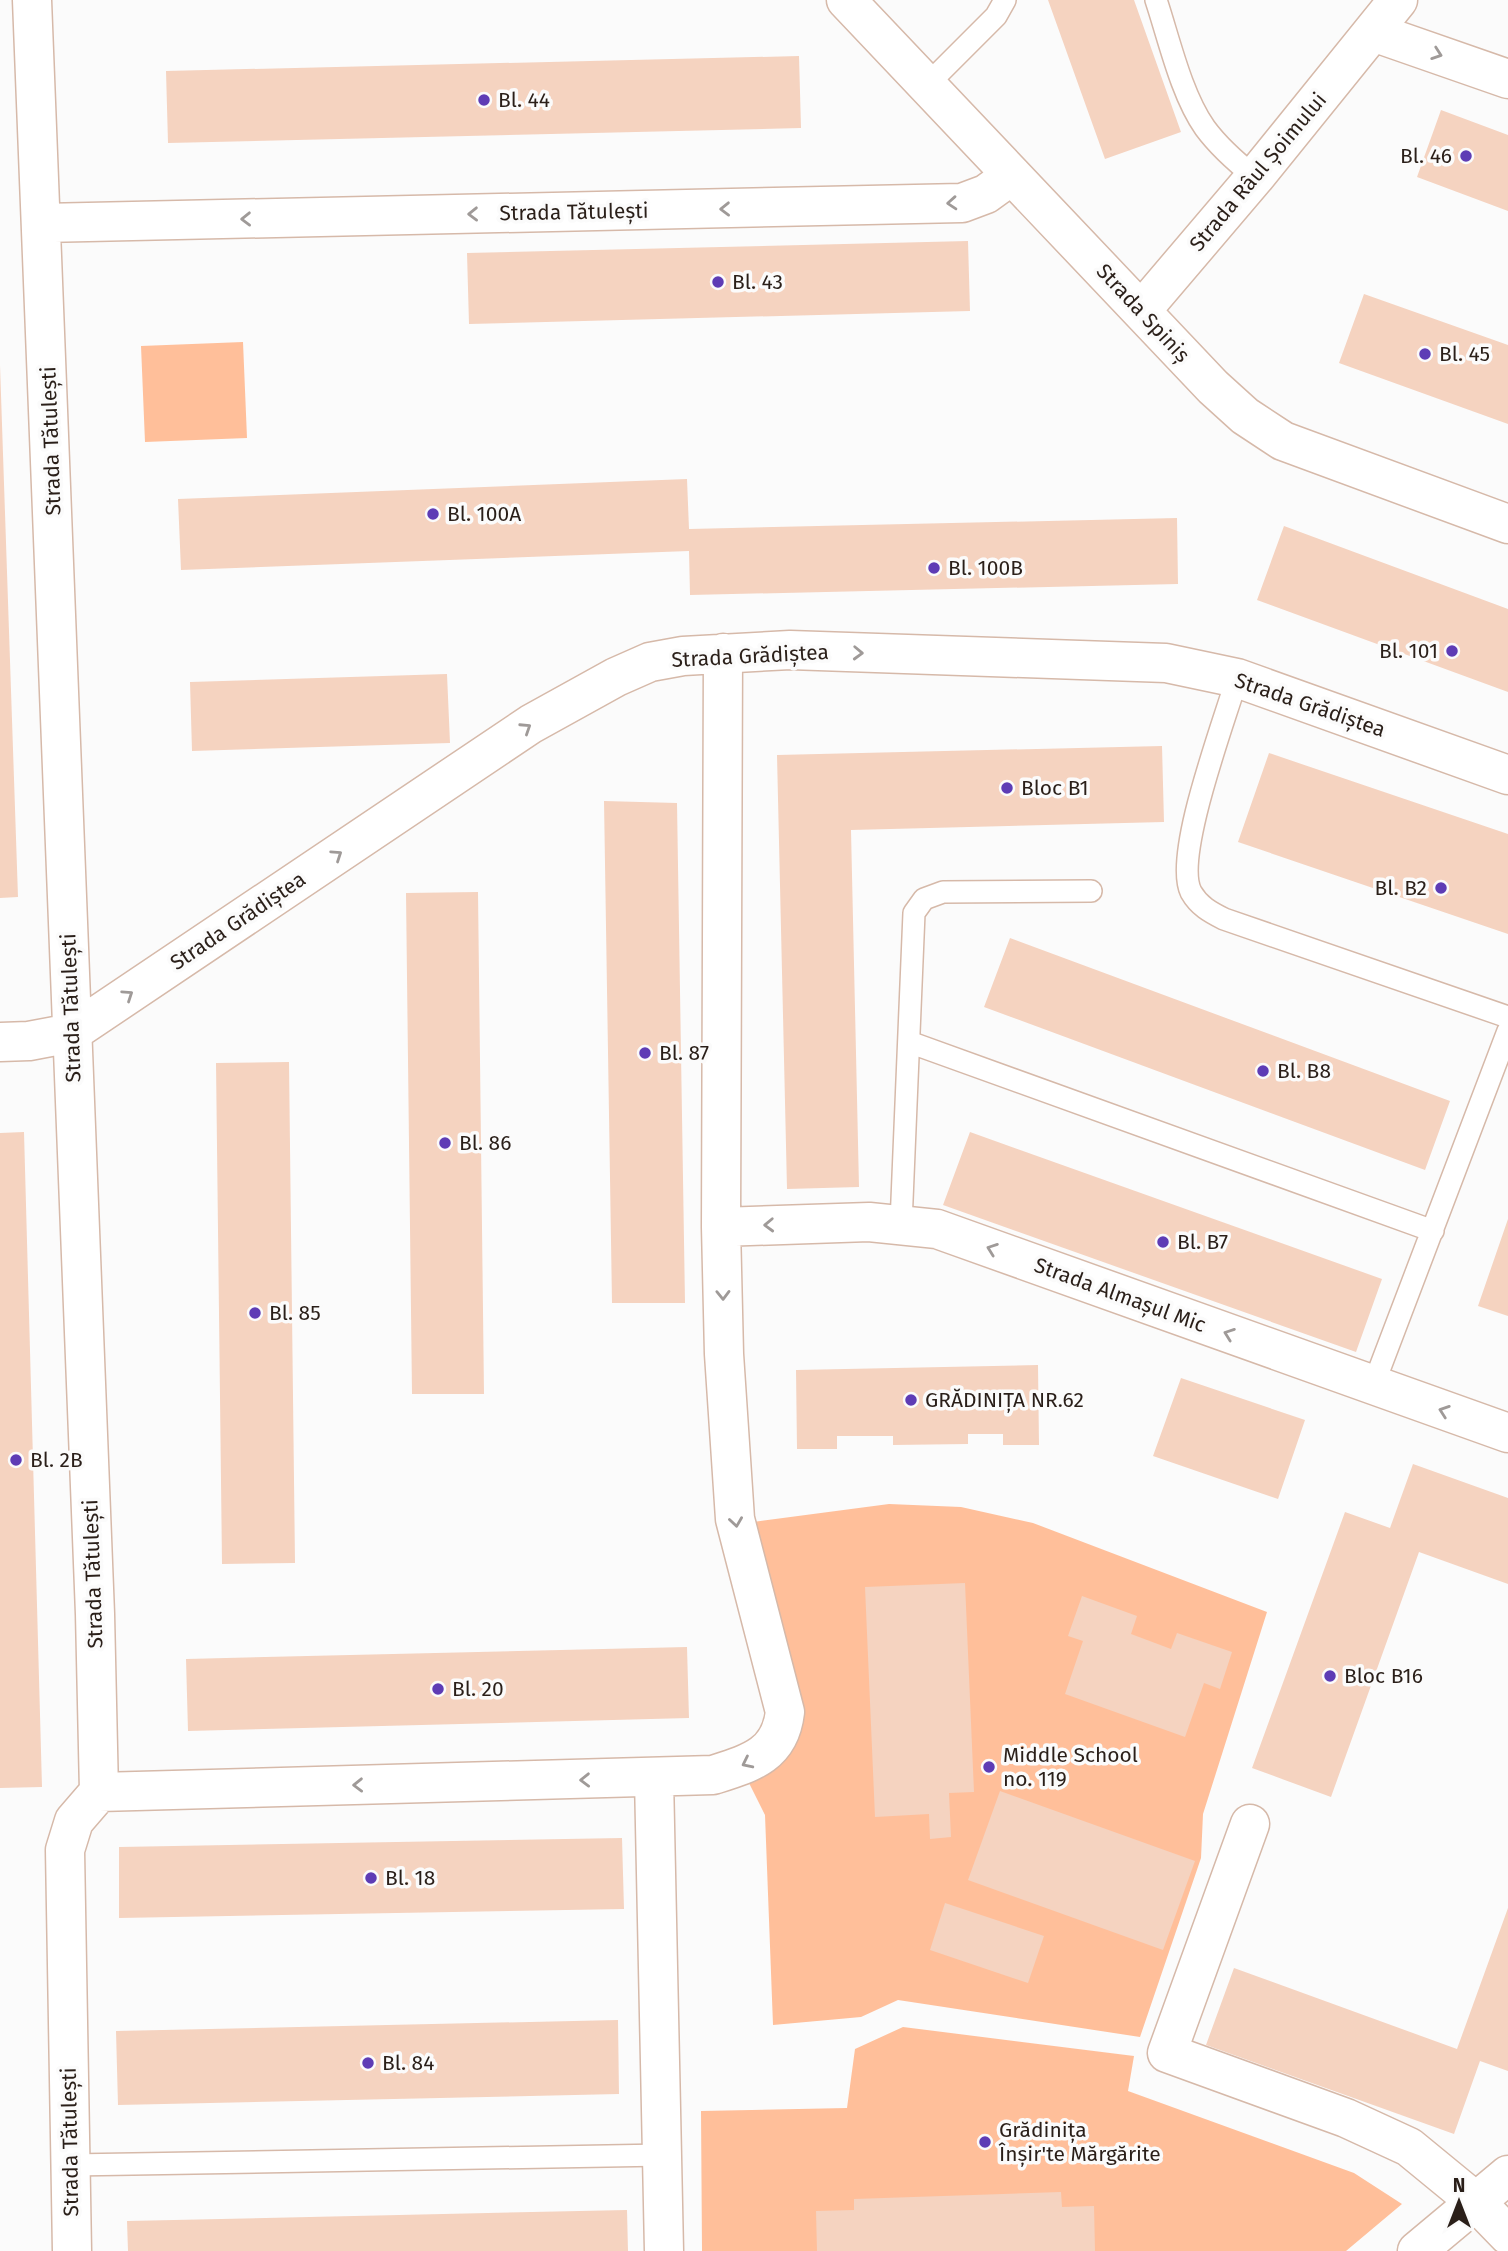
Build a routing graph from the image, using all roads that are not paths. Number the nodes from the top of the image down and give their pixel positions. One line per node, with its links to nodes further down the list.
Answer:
1 (32, 0): 11 (street, Strada Tătulești)
2 (846, 0): 8 (street, Strada Spiniș)
3 (1005, 0): 8 (lane)
4 (1156, 0): 10 (lane)
5 (1398, 0): 6 (street, Strada Râul Șoimului)
6 (1373, 32): 7 (street, one-way to 7); 10 (street, Strada Râul Șoimului)
7 (1508, 79)
8 (927, 85): 9 (street, Strada Spiniș)
9 (1013, 175): 11 (street, Strada Tătulești, one-way to 11); 12 (street, Strada Spiniș)
10 (1255, 177): 12 (street, Strada Râul Șoimului)
11 (43, 223): 20 (street, Strada Tătulești)
12 (1141, 311): 13 (street, Strada Spiniș)
13 (1508, 524)
14 (723, 653): 15 (street, Strada Grădiștea, one-way to 15); 20 (street, Strada Grădiștea, one-way to 14); 24 (street)
15 (1237, 678): 16 (street, Strada Grădiștea); 18 (lane)
16 (1508, 775)
17 (1091, 891): 22 (lane)
18 (1508, 1017)
19 (1508, 1031): 25 (lane)
20 (71, 1033): 21 (street, Strada Grădiștea); 29 (street, Strada Tătulești)
21 (0, 1042)
22 (909, 1042): 23 (lane); 25 (lane)
23 (901, 1224): 24 (street, Strada Almașul Mic, one-way to 24); 26 (street, Strada Almașul Mic, one-way to 23)
24 (721, 1227): 28 (street, one-way to 28)
25 (1433, 1231): 26 (lane)
26 (1373, 1386): 27 (street, Strada Almașul Mic, one-way to 26)
27 (1508, 1433)
28 (653, 1778): 29 (street, one-way to 29); 31 (street)
29 (99, 1792): 32 (street, Strada Tătulești)
30 (1250, 1824): 34 (street)
31 (664, 2155): 32 (lane); 37 (street)
32 (71, 2165): 36 (street, Strada Tătulești)
33 (1508, 2175): 34 (street)
34 (1476, 2202): 35 (street); 38 (street)
35 (1508, 2235)
36 (72, 2251)
37 (664, 2251)
38 (1417, 2251)

